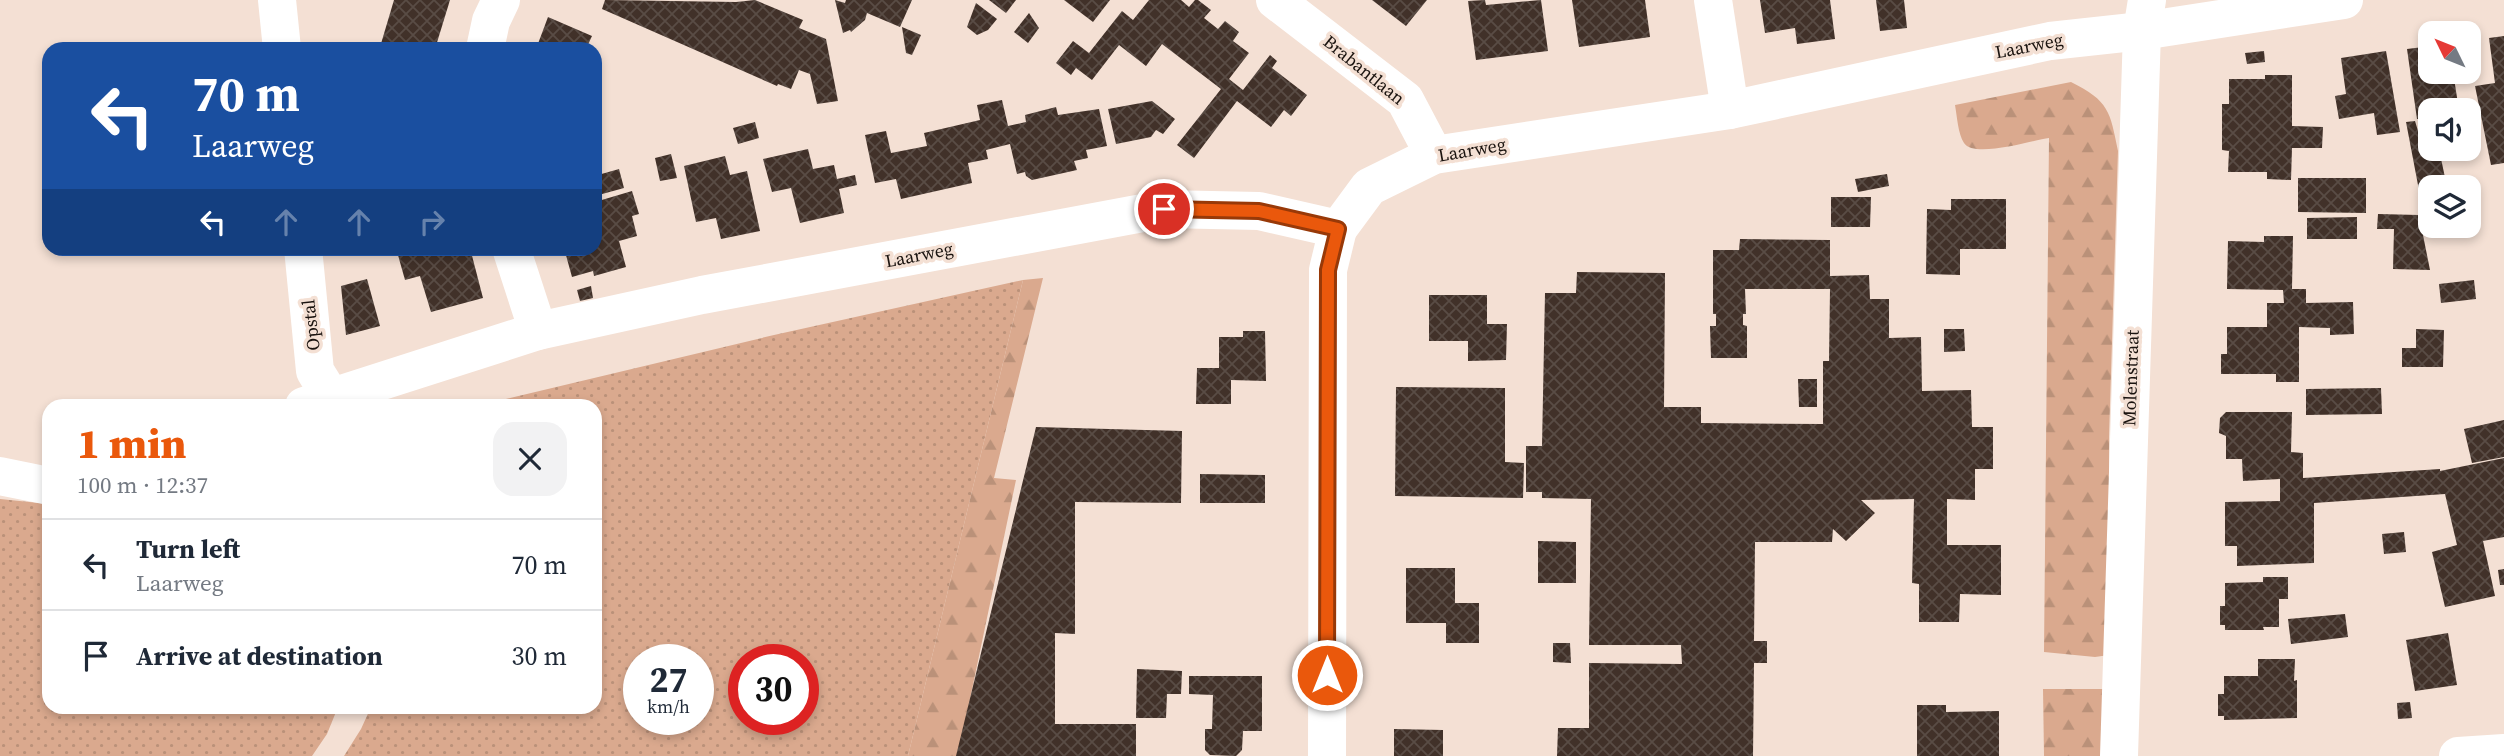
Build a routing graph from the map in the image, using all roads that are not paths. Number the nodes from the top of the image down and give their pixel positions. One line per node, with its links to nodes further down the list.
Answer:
1 (277, 0): 7 (street)
2 (500, 0): 8 (street)
3 (1275, 0): 10 (street, Brabantlaan)
4 (1713, 0): 9 (street)
5 (2344, 0): 6 (street, Laarweg)
6 (2145, 16): 9 (street, Laarweg); 21 (street, Molenstraat)
7 (281, 42)
8 (486, 42)
9 (1730, 110): 10 (street, Laarweg)
10 (1434, 155): 11 (street, Laarweg)
11 (1338, 229): 14 (street, Laarweg); 20 (street)
12 (304, 256): 15 (street, Opstal)
13 (514, 256): 14 (street)
14 (538, 331): 16 (street, Laarweg)
15 (318, 399)
16 (327, 399)
17 (0, 476): 18 (street)
18 (42, 485)
19 (2504, 753): 22 (street)
20 (1327, 756)
21 (2119, 756)
22 (2458, 756)

